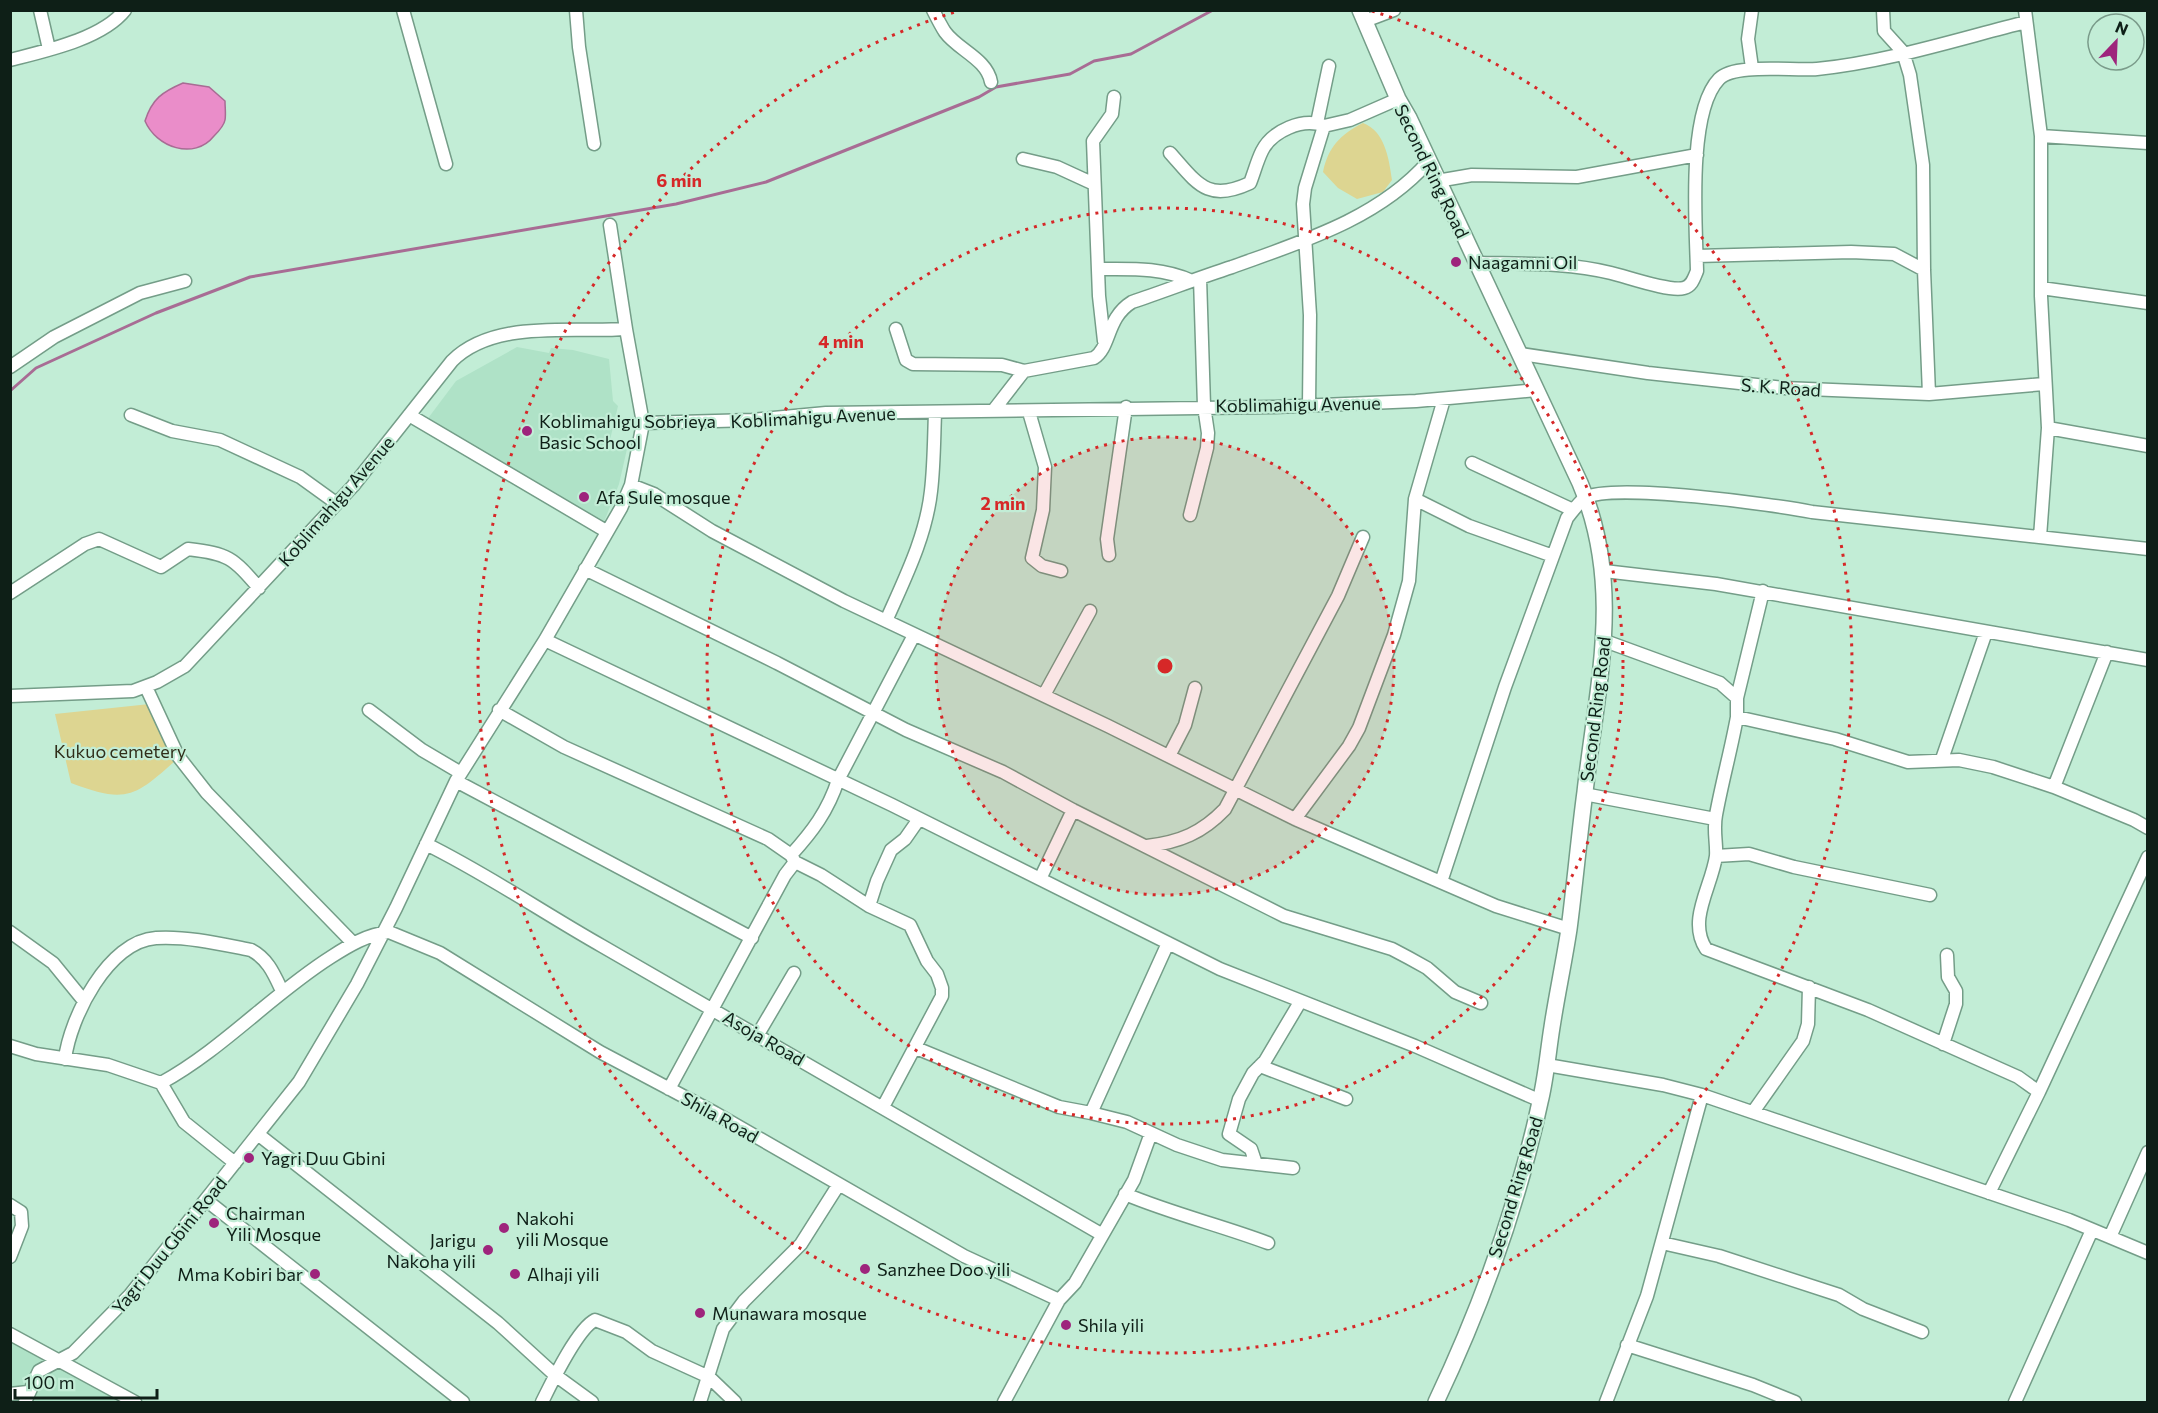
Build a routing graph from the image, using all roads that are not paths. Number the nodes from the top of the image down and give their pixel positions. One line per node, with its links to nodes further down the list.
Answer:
1 (40, 10): 11 (street)
2 (125, 10): 11 (street)
3 (403, 10): 27 (street)
4 (576, 10): 22 (street)
5 (933, 10): 16 (street)
6 (1394, 10): 9 (street)
7 (1752, 10): 15 (street)
8 (1883, 10): 12 (street)
9 (1362, 16): 18 (street, Second Ring Road)
10 (2025, 16): 12 (street); 20 (street)
11 (49, 49): 13 (street)
12 (1903, 52): 15 (street); 35 (street)
13 (10, 60)
14 (1329, 66): 19 (street)
15 (1752, 68): 24 (street)
16 (991, 82)
17 (1114, 97): 29 (street)
18 (1398, 99): 19 (street); 26 (street, Second Ring Road)
19 (1320, 124): 23 (street); 31 (street)
20 (2041, 136): 21 (street); 38 (street)
21 (2148, 143)
22 (594, 144)
23 (1170, 153)
24 (1696, 155): 28 (street); 32 (street)
25 (1023, 159): 29 (street)
26 (1428, 162): 28 (street, Second Ring Road); 31 (street)
27 (446, 164)
28 (1437, 181): 33 (street, Second Ring Road)
29 (1094, 184): 34 (street)
30 (610, 225): 40 (street)
31 (1305, 242): 36 (street); 50 (street)
32 (1697, 256): 33 (street); 35 (street)
33 (1477, 263): 43 (street, Second Ring Road)
34 (1098, 269): 36 (street); 42 (street)
35 (1924, 270): 48 (street)
36 (1196, 280): 42 (street); 51 (street)
37 (185, 281): 44 (street)
38 (2041, 288): 39 (street); 46 (street)
39 (2148, 303)
40 (626, 329): 57 (street, Koblimahigu Avenue); 58 (street)
41 (896, 329): 45 (street)
42 (1104, 342): 45 (street)
43 (1521, 354): 47 (street, Second Ring Road); 48 (street, S. K. Road)
44 (10, 367)
45 (1024, 371): 53 (street)
46 (2044, 384): 48 (street, S. K. Road); 59 (street)
47 (1529, 390): 49 (street, Koblimahigu Avenue); 63 (street, Second Ring Road)
48 (1929, 394)
49 (1444, 399): 50 (street, Koblimahigu Avenue); 64 (street)
50 (1309, 405): 51 (street, Koblimahigu Avenue)
51 (1204, 406): 52 (street, Koblimahigu Avenue); 67 (street)
52 (1126, 407): 54 (street, Koblimahigu Avenue); 72 (street)
53 (993, 411): 54 (street, Koblimahigu Avenue); 55 (street, Koblimahigu Avenue)
54 (1029, 412): 75 (street)
55 (935, 413): 58 (street, Koblimahigu Avenue); 81 (street)
56 (131, 415): 65 (street)
57 (409, 415): 65 (street, Koblimahigu Avenue); 68 (street)
58 (643, 423): 62 (street, Yagri Duu Gbini Road)
59 (2048, 428): 60 (street); 70 (street)
60 (2148, 446)
61 (1472, 463): 66 (street)
62 (631, 485): 68 (street, Yagri Duu Gbini Road); 81 (street)
63 (1586, 497): 66 (street); 70 (street); 76 (street, Second Ring Road)
64 (1415, 499): 73 (street); 106 (street)
65 (336, 503): 77 (street, Koblimahigu Avenue)
66 (1573, 510): 73 (street)
67 (1190, 515)
68 (606, 531): 74 (street, Yagri Duu Gbini Road)
69 (1363, 537): 102 (street)
70 (2040, 537): 71 (street)
71 (2148, 549)
72 (1109, 555)
73 (1553, 556): 115 (street)
74 (585, 569): 84 (street, Yagri Duu Gbini Road); 95 (street)
75 (1061, 571)
76 (1604, 572): 78 (street); 85 (street, Second Ring Road)
77 (259, 588): 79 (street); 88 (street, Koblimahigu Avenue)
78 (1763, 591): 82 (street); 92 (street)
79 (10, 593)
80 (1090, 611): 90 (street)
81 (886, 621): 83 (street)
82 (1986, 632): 86 (street); 98 (street)
83 (914, 635): 90 (street); 95 (street)
84 (545, 640): 94 (street, Yagri Duu Gbini Road); 100 (street)
85 (1605, 641): 92 (street); 103 (street, Second Ring Road)
86 (2107, 652): 87 (street); 101 (street)
87 (2148, 660)
88 (146, 687): 91 (street, Koblimahigu Avenue); 122 (street)
89 (1195, 688): 97 (street)
90 (1044, 695): 97 (street)
91 (10, 696)
92 (1737, 698): 96 (street)
93 (369, 710): 99 (street)
94 (500, 710): 99 (street, Yagri Duu Gbini Road); 113 (street)
95 (873, 714): 100 (street); 104 (street)
96 (1737, 717): 98 (street); 107 (street)
97 (1169, 756): 102 (street)
98 (1942, 759): 101 (street)
99 (458, 777): 109 (street, Yagri Duu Gbini Road); 121 (street)
100 (838, 780): 105 (street); 113 (street)
101 (2054, 787): 108 (street)
102 (1237, 790): 106 (street); 110 (street)
103 (1584, 794): 107 (street); 118 (street, Second Ring Road)
104 (1073, 810): 110 (street); 114 (street)
105 (918, 819): 114 (street); 117 (street)
106 (1295, 819): 115 (street)
107 (1715, 819): 111 (street)
108 (2148, 828)
109 (426, 844): 120 (street, Yagri Duu Gbini Road); 131 (street, Asoja Road)
110 (1147, 846): 130 (street)
111 (1716, 856): 116 (street); 126 (street)
112 (2148, 857): 141 (street)
113 (793, 859): 117 (street); 121 (street)
114 (1040, 879): 123 (street)
115 (1441, 882): 118 (street)
116 (1930, 894)
117 (869, 906): 135 (street)
118 (1569, 929): 137 (street, Second Ring Road)
119 (10, 932): 128 (street)
120 (383, 932): 122 (street); 140 (street, Shila Road); 149 (street, Yagri Duu Gbini Road)
121 (752, 938): 131 (street)
122 (353, 943): 127 (street)
123 (1168, 943): 129 (street); 147 (street)
124 (1947, 955): 133 (street)
125 (794, 973): 132 (street)
126 (1809, 987): 133 (street); 146 (street)
127 (282, 991): 128 (street); 139 (street)
128 (84, 1001): 136 (street)
129 (1300, 1002): 138 (street); 144 (street)
130 (1481, 1003)
131 (713, 1009): 132 (street, Asoja Road); 140 (street)
132 (757, 1036): 145 (street, Asoja Road)
133 (1943, 1044): 141 (street)
134 (11, 1046): 136 (street)
135 (916, 1048): 145 (street); 147 (street)
136 (65, 1059): 139 (street)
137 (1547, 1065): 142 (street); 144 (street, Second Ring Road)
138 (1260, 1066): 143 (street); 152 (street)
139 (161, 1083): 151 (street)
140 (669, 1089): 154 (street, Shila Road)
141 (2039, 1092): 155 (street)
142 (1702, 1095): 146 (street); 163 (street)
143 (1346, 1099)
144 (1541, 1101): 182 (street, Second Ring Road)
145 (883, 1107): 160 (street, Asoja Road)
146 (1753, 1112): 155 (street)
147 (1091, 1113): 148 (street)
148 (1152, 1133): 152 (street); 156 (street)
149 (259, 1135): 151 (street, Yagri Duu Gbini Road); 171 (street)
150 (2148, 1152): 161 (street)
151 (235, 1163): 157 (street, Yagri Duu Gbini Road)
152 (1256, 1164): 153 (street)
153 (1293, 1168)
154 (839, 1184): 166 (street, Shila Road); 172 (street)
155 (1989, 1193): 159 (street)
156 (1125, 1194): 160 (street); 162 (street)
157 (206, 1200): 170 (street, Yagri Duu Gbini Road); 176 (street)
158 (10, 1205): 165 (street)
159 (2092, 1230): 161 (street); 185 (street)
160 (1101, 1234): 166 (street)
161 (2110, 1237): 164 (street)
162 (1268, 1243)
163 (1662, 1244): 167 (street); 169 (street)
164 (2148, 1253)
165 (10, 1257)
166 (1059, 1300): 181 (street)
167 (1922, 1332)
168 (10, 1334): 170 (street)
169 (1628, 1345): 183 (street); 184 (street)
170 (56, 1361): 174 (street, Yagri Duu Gbini Road); 175 (street)
171 (555, 1375): 172 (street); 177 (street); 178 (street)
172 (709, 1377): 179 (street); 180 (street)
173 (10, 1394): 174 (street)
174 (27, 1397)
175 (135, 1402)
176 (463, 1402)
177 (542, 1402)
178 (592, 1402)
179 (700, 1402)
180 (735, 1402)
181 (1005, 1402)
182 (1436, 1402)
183 (1606, 1402)
184 (1795, 1402)
185 (2015, 1402)

